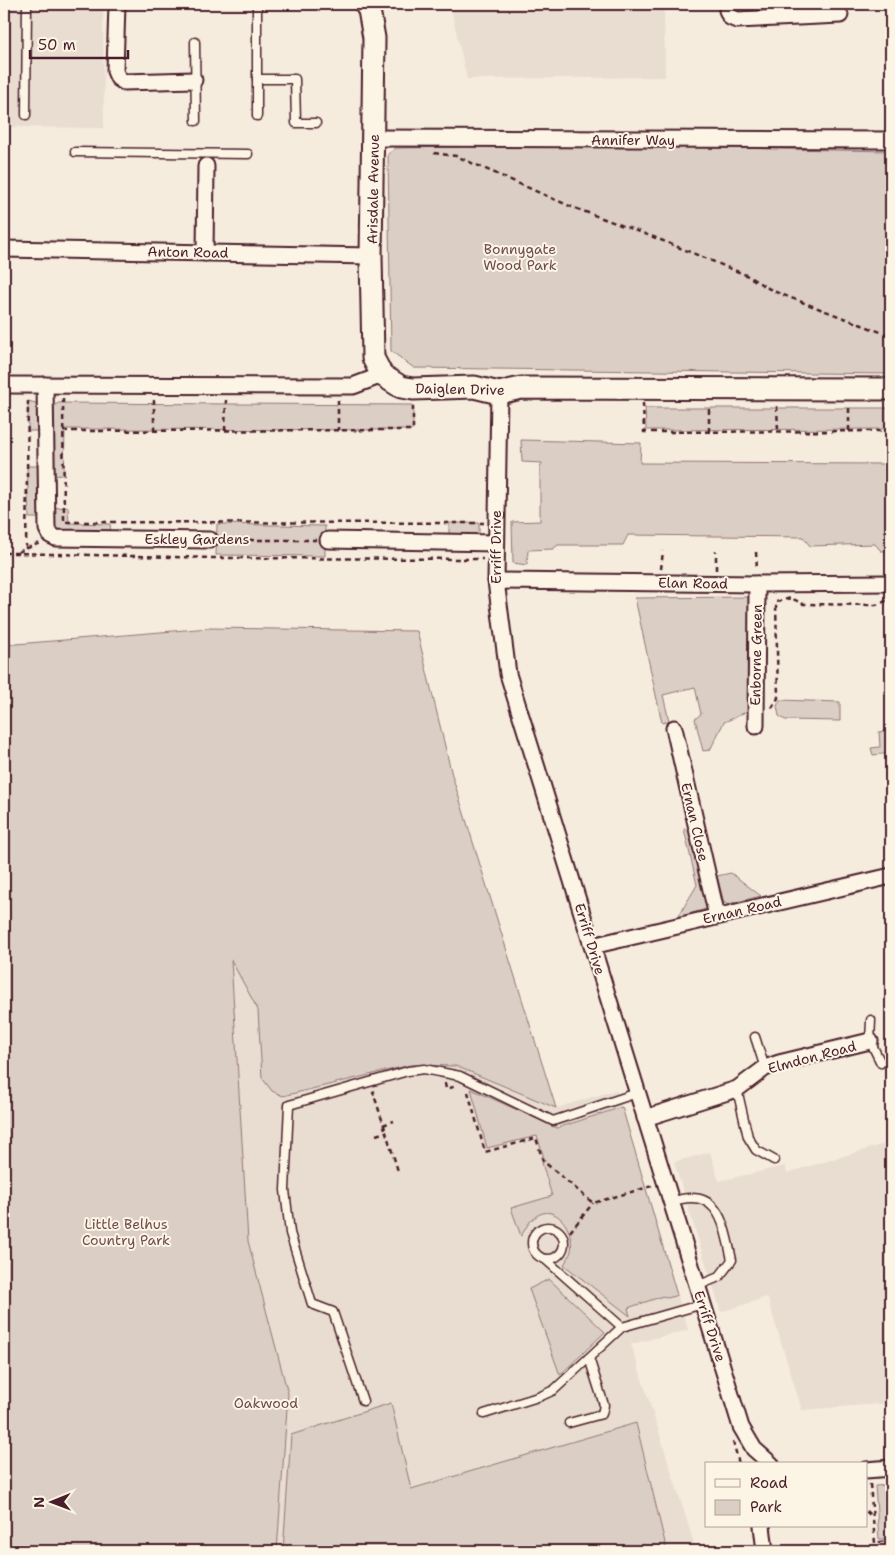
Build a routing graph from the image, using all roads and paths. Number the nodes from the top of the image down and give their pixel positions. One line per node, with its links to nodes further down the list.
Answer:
1 (27, 4): 10 (lane)
2 (118, 4): 9 (street)
3 (257, 4): 8 (lane)
4 (365, 4): 14 (street, Arisdale Avenue)
5 (727, 4): 6 (street)
6 (840, 15)
7 (195, 42): 9 (lane)
8 (257, 79): 11 (lane); 13 (lane)
9 (194, 80): 12 (lane)
10 (26, 116)
11 (257, 116)
12 (196, 121)
13 (316, 123)
14 (374, 138): 15 (street, Annifer Way); 22 (street, Arisdale Avenue)
15 (891, 140)
16 (433, 146): 23 (path)
17 (75, 152): 19 (lane)
18 (248, 154): 19 (lane)
19 (206, 160): 21 (street)
20 (4, 249): 21 (street, Anton Road)
21 (205, 252): 22 (street, Anton Road)
22 (371, 256): 24 (street, Arisdale Avenue)
23 (891, 336)
24 (382, 375): 26 (street); 28 (street, Daiglen Drive)
25 (4, 385): 26 (street)
26 (45, 386): 48 (street)
27 (891, 388): 28 (street, Daiglen Drive)
28 (499, 393): 51 (street, Erriff Drive)
29 (63, 398): 42 (path)
30 (154, 398): 39 (path)
31 (226, 399): 40 (path)
32 (338, 400): 41 (path)
33 (413, 400): 41 (path)
34 (28, 401): 52 (path)
35 (643, 403): 45 (path)
36 (709, 403): 45 (path)
37 (778, 404): 46 (path)
38 (850, 404): 43 (path)
39 (154, 430): 40 (path); 42 (path)
40 (225, 430): 41 (path)
41 (338, 430)
42 (63, 431): 47 (path)
43 (849, 431): 44 (path); 46 (path)
44 (891, 431)
45 (708, 432): 46 (path)
46 (778, 432)
47 (484, 523)
48 (50, 535): 49 (street, Eskley Gardens); 52 (path)
49 (210, 540): 50 (path, Eskley Gardens)
50 (328, 540): 51 (street)
51 (496, 543): 59 (street, Erriff Drive)
52 (26, 549): 55 (path)
53 (663, 551): 60 (path)
54 (716, 551): 62 (path)
55 (13, 552): 57 (path); 58 (path)
56 (756, 552): 63 (path)
57 (4, 553)
58 (483, 559)
59 (496, 582): 60 (street, Elan Road); 70 (street, Erriff Drive)
60 (661, 583): 62 (street, Elan Road)
61 (891, 583): 63 (street, Elan Road)
62 (716, 584): 63 (street, Elan Road)
63 (757, 584): 66 (street, Enborne Green)
64 (891, 600): 65 (path)
65 (772, 708)
66 (756, 726)
67 (674, 728): 69 (street, Ernan Close)
68 (891, 876): 69 (street, Ernan Road)
69 (717, 916): 70 (street, Ernan Road)
70 (592, 946): 81 (street, Erriff Drive)
71 (872, 1020): 73 (lane)
72 (755, 1037): 75 (lane)
73 (870, 1041): 74 (lane); 75 (street, Elmdon Road)
74 (881, 1062)
75 (765, 1068): 79 (street, Elmdon Road)
76 (443, 1072): 78 (path); 81 (lane); 98 (lane)
77 (466, 1084): 91 (path)
78 (459, 1085)
79 (737, 1089): 82 (street, Elmdon Road); 87 (lane)
80 (377, 1090): 84 (path)
81 (638, 1093): 82 (street, Erriff Drive)
82 (645, 1118): 90 (street, Erriff Drive)
83 (394, 1121): 84 (path)
84 (383, 1125): 85 (path)
85 (386, 1132): 86 (path); 88 (path)
86 (376, 1135)
87 (774, 1160)
88 (398, 1171)
89 (652, 1186): 91 (path)
90 (671, 1202): 94 (street, Erriff Drive); 94 (lane)
91 (593, 1203): 92 (path)
92 (570, 1232)
93 (546, 1259): 93 (lane); 96 (lane)
94 (697, 1286): 95 (street, Erriff Drive)
95 (703, 1304): 96 (lane); 101 (street, Erriff Drive)
96 (622, 1327): 97 (lane)
97 (589, 1358): 99 (lane); 100 (lane)
98 (363, 1401)
99 (484, 1414)
100 (569, 1423)
101 (769, 1462)
102 (891, 1468): 103 (street)
103 (868, 1476): 105 (path)
104 (868, 1513): 105 (path)
105 (873, 1518): 107 (path)
106 (762, 1528): 108 (street)
107 (891, 1540)
108 (765, 1551)

